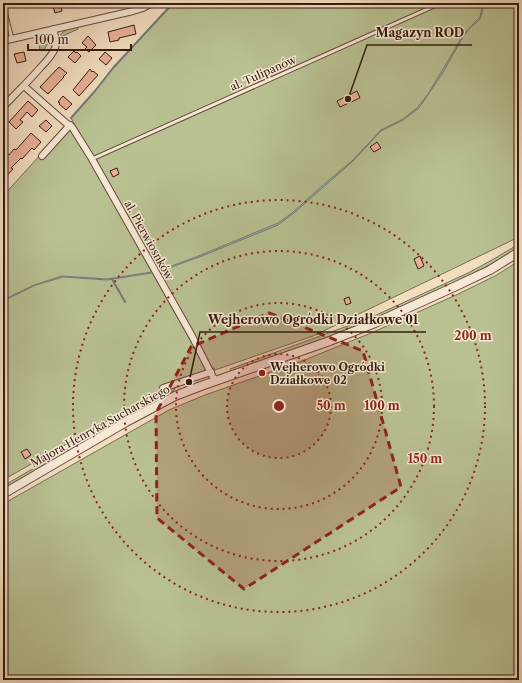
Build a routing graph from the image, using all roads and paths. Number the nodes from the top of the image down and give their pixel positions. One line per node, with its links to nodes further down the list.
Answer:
1 (3, 3): 5 (lane)
2 (152, 3): 4 (street)
3 (441, 3): 11 (lane, al. Tulipanów)
4 (53, 29): 5 (street); 7 (street)
5 (12, 38): 6 (street)
6 (3, 41)
7 (24, 86): 8 (street); 9 (street, al. Pierwiosnków)
8 (3, 107)
9 (68, 124): 10 (street); 11 (street, al. Pierwiosnków)
10 (42, 156)
11 (92, 159): 13 (street, al. Pierwiosnków)
12 (519, 252): 14 (street, Majora Henryka Sucharskiego)
13 (211, 371): 14 (street, al. Pierwiosnków); 15 (street)
14 (215, 381): 16 (street, Majora Henryka Sucharskiego)
15 (163, 388)
16 (3, 494)

